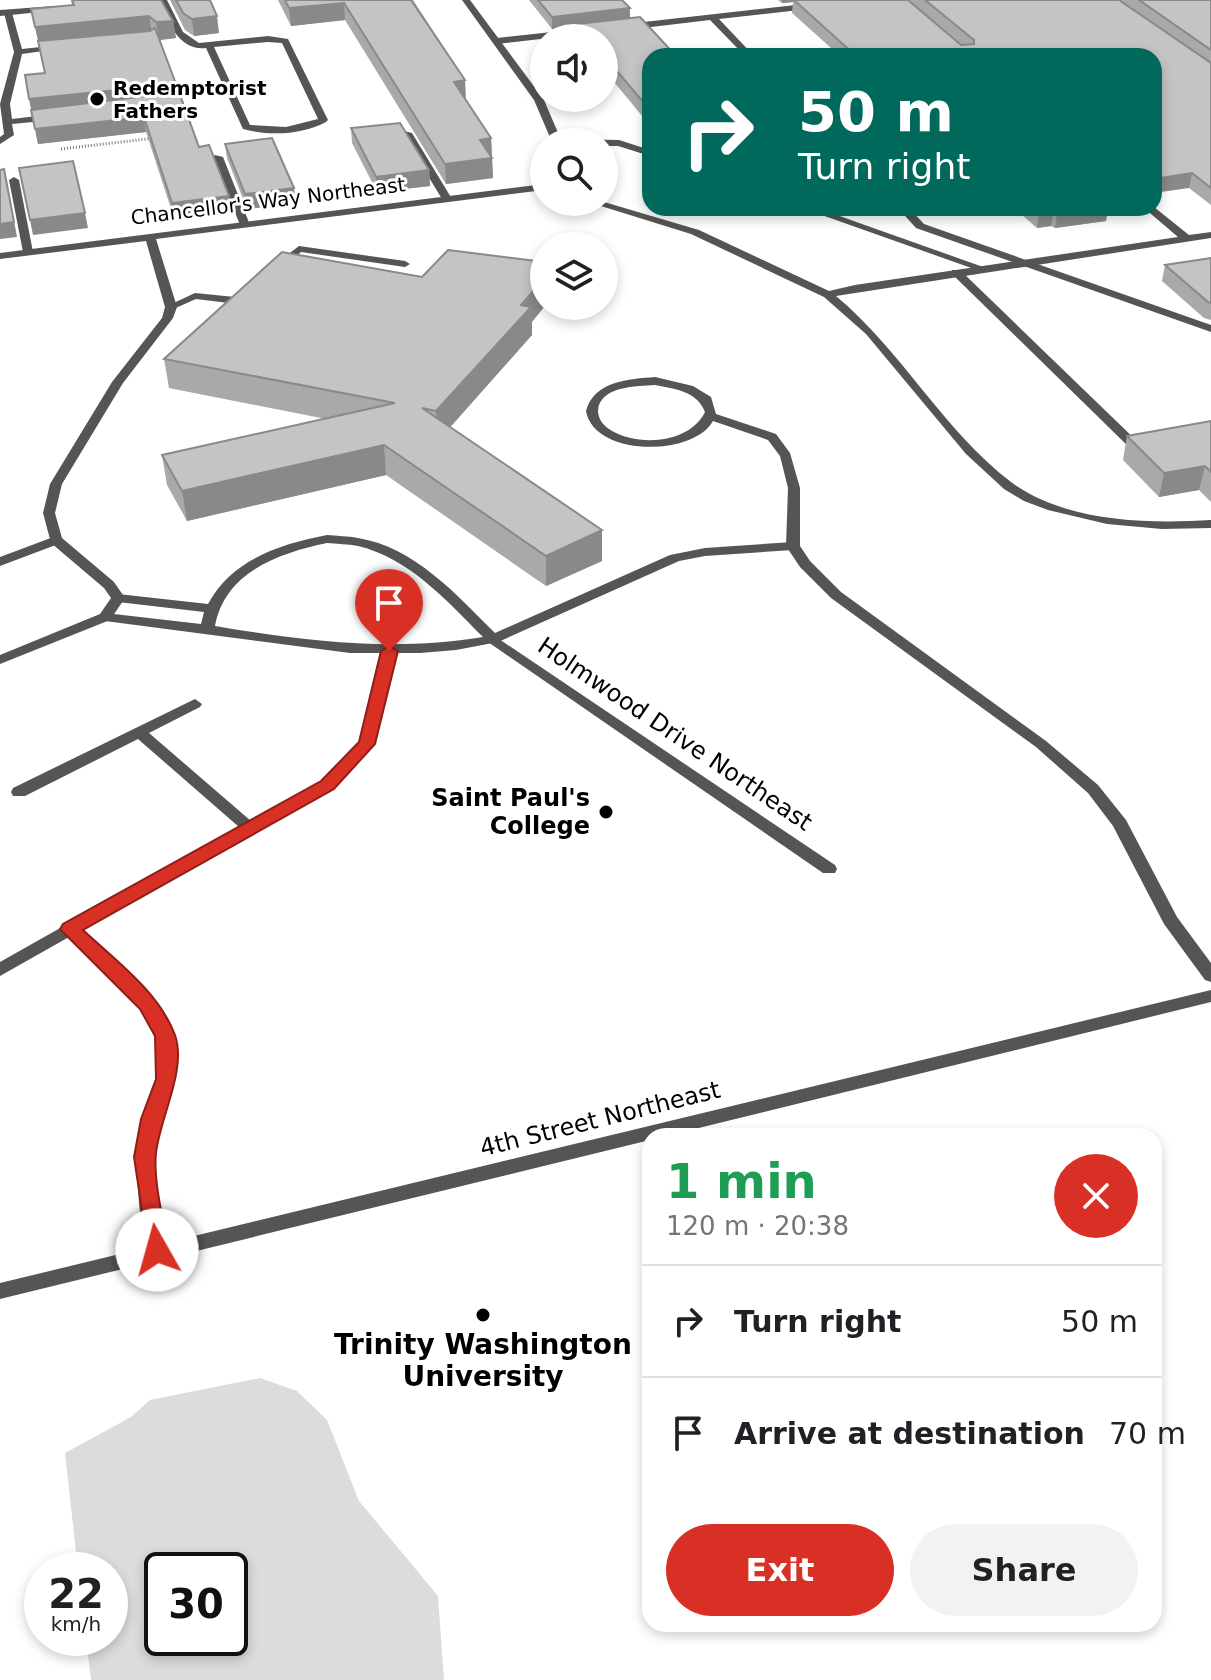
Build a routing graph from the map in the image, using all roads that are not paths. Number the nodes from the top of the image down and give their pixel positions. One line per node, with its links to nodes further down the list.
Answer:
1 (163, 0): 10 (street)
2 (466, 0): 9 (street)
3 (820, 5): 6 (street)
4 (65, 7): 5 (street)
5 (5, 9): 13 (street)
6 (712, 17): 7 (street); 12 (street)
7 (619, 28)
8 (530, 37): 9 (street)
9 (497, 41): 16 (street)
10 (209, 45): 10 (street)
11 (77, 46): 13 (street)
12 (742, 48)
13 (18, 52): 15 (street)
14 (69, 115): 15 (street)
15 (8, 122): 18 (street)
16 (551, 128)
17 (407, 133): 24 (street)
18 (0, 141)
19 (618, 143): 20 (street)
20 (642, 150)
21 (218, 157): 29 (street)
22 (14, 180): 33 (street)
23 (530, 188): 24 (street, Chancellor's Way Northeast)
24 (447, 199): 29 (street, Chancellor's Way Northeast)
25 (618, 209): 41 (street)
26 (830, 216): 37 (street)
27 (911, 216): 35 (street)
28 (1159, 216): 32 (street)
29 (245, 225): 31 (street, Chancellor's Way Northeast)
30 (1211, 235): 32 (street)
31 (150, 237): 33 (street, Chancellor's Way Northeast); 42 (street)
32 (1186, 238): 35 (street)
33 (28, 252): 34 (street, Chancellor's Way Northeast)
34 (0, 256)
35 (1020, 263): 37 (street); 43 (street)
36 (405, 264): 39 (street)
37 (981, 268): 38 (street)
38 (956, 272): 41 (street); 45 (street)
39 (268, 275)
40 (258, 284): 42 (street)
41 (828, 295): 46 (street)
42 (171, 307): 47 (street)
43 (1211, 329)
44 (712, 417): 44 (street); 48 (street)
45 (1152, 446)
46 (1211, 524)
47 (56, 540): 49 (street); 50 (street)
48 (793, 546): 54 (street); 64 (street)
49 (0, 562)
50 (118, 598): 51 (street); 52 (street)
51 (210, 608): 53 (street); 54 (street, Holmwood Drive Northeast)
52 (105, 617): 53 (street); 56 (street)
53 (207, 629): 55 (street)
54 (493, 639): 55 (street); 61 (street, Holmwood Drive Northeast)
55 (389, 651): 60 (street)
56 (0, 660)
57 (195, 704): 58 (street)
58 (139, 732): 59 (street); 60 (street)
59 (19, 792)
60 (250, 828): 62 (street)
61 (829, 869)
62 (70, 929): 63 (street); 68 (street)
63 (0, 970)
64 (1211, 976)
65 (1211, 996): 66 (street, 4th Street Northeast)
66 (663, 1128)
67 (642, 1133): 68 (street, 4th Street Northeast)
68 (157, 1250): 69 (street, 4th Street Northeast)
69 (0, 1291)

